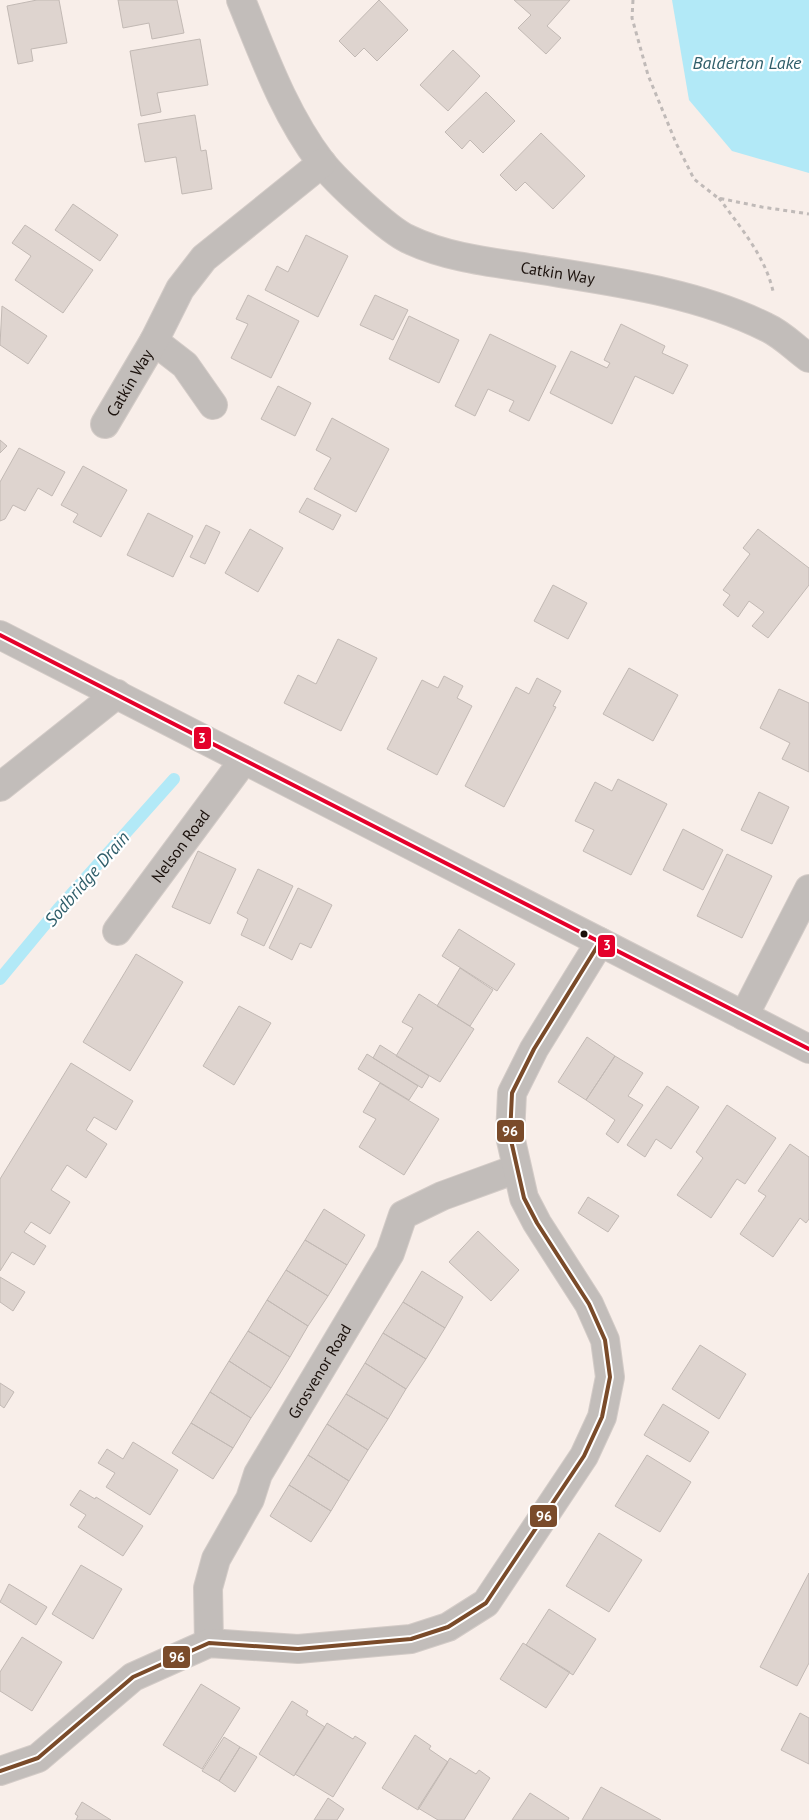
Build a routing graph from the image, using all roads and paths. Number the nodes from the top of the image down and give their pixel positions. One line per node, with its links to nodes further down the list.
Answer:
1 (241, 0): 3 (street, Catkin Way)
2 (633, 0): 4 (path)
3 (322, 163): 6 (street, Catkin Way); 7 (street, Catkin Way)
4 (718, 198): 5 (path); 6 (path)
5 (809, 214)
6 (768, 327): 8 (street, Catkin Way)
7 (154, 341): 9 (street, Catkin Way); 10 (street, Catkin Way)
8 (809, 358)
9 (213, 404)
10 (105, 424)
11 (0, 635): 12 (street)
12 (117, 694): 13 (street); 14 (street)
13 (244, 760): 16 (street, Nelson Road); 17 (street)
14 (0, 787)
15 (809, 889): 18 (street)
16 (117, 931)
17 (600, 942): 18 (street); 20 (street)
18 (744, 1016): 19 (street)
19 (809, 1049)
20 (516, 1169): 21 (street, Grosvenor Road); 21 (street)
21 (209, 1643): 22 (street)
22 (0, 1771)

